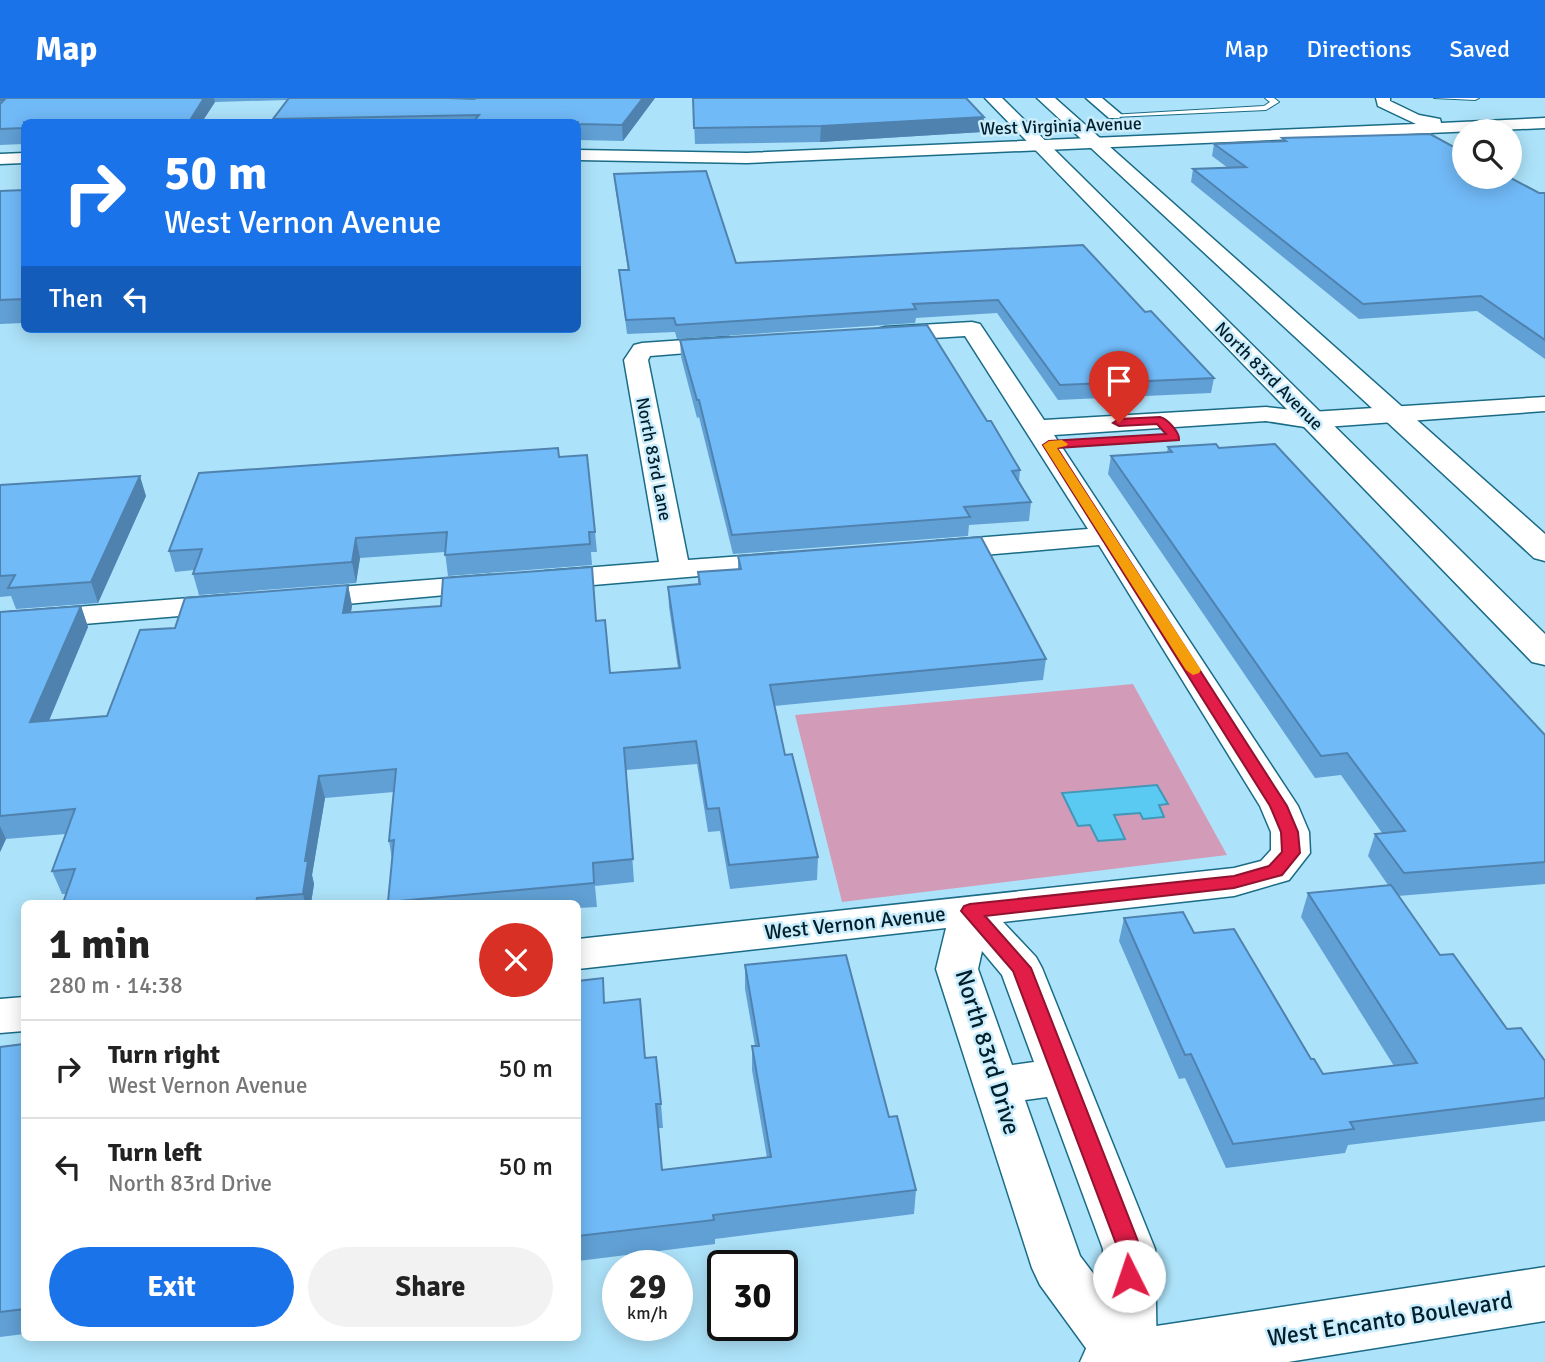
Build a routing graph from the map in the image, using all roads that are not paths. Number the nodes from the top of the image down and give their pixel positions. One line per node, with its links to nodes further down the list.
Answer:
1 (993, 98): 13 (main road, North 83rd Avenue)
2 (1045, 98): 12 (main road)
3 (1093, 98): 9 (street)
4 (1269, 98): 9 (lane)
5 (1383, 98): 11 (street)
6 (1395, 98): 11 (street)
7 (1438, 98): 8 (lane)
8 (1475, 98)
9 (1114, 115)
10 (1545, 123): 11 (street, West Virginia Avenue)
11 (1439, 124): 12 (street, West Virginia Avenue)
12 (1096, 144): 13 (street, West Virginia Avenue); 20 (main road)
13 (1042, 146): 14 (street, West Virginia Avenue); 21 (main road, North 83rd Avenue)
14 (581, 155)
15 (21, 158): 16 (street)
16 (0, 159)
17 (862, 336): 22 (street)
18 (745, 343): 27 (street, North 83rd Lane)
19 (1545, 404): 20 (street)
20 (1394, 415): 21 (street); 25 (main road)
21 (1311, 420): 22 (street); 29 (main road, North 83rd Avenue)
22 (1043, 436): 23 (street)
23 (1108, 537): 24 (street); 30 (street, West Vernon Avenue)
24 (914, 551)
25 (1545, 551)
26 (811, 559): 27 (street)
27 (675, 570): 28 (street)
28 (0, 622)
29 (1545, 654)
30 (970, 911): 31 (street, West Vernon Avenue); 34 (street); 35 (street, North 83rd Drive)
31 (581, 954)
32 (21, 1014): 33 (street)
33 (0, 1016)
34 (1064, 1076): 35 (street); 37 (street)
35 (998, 1086): 37 (street, North 83rd Drive)
36 (1545, 1294): 37 (main road, West Encanto Boulevard)
37 (1122, 1361)

